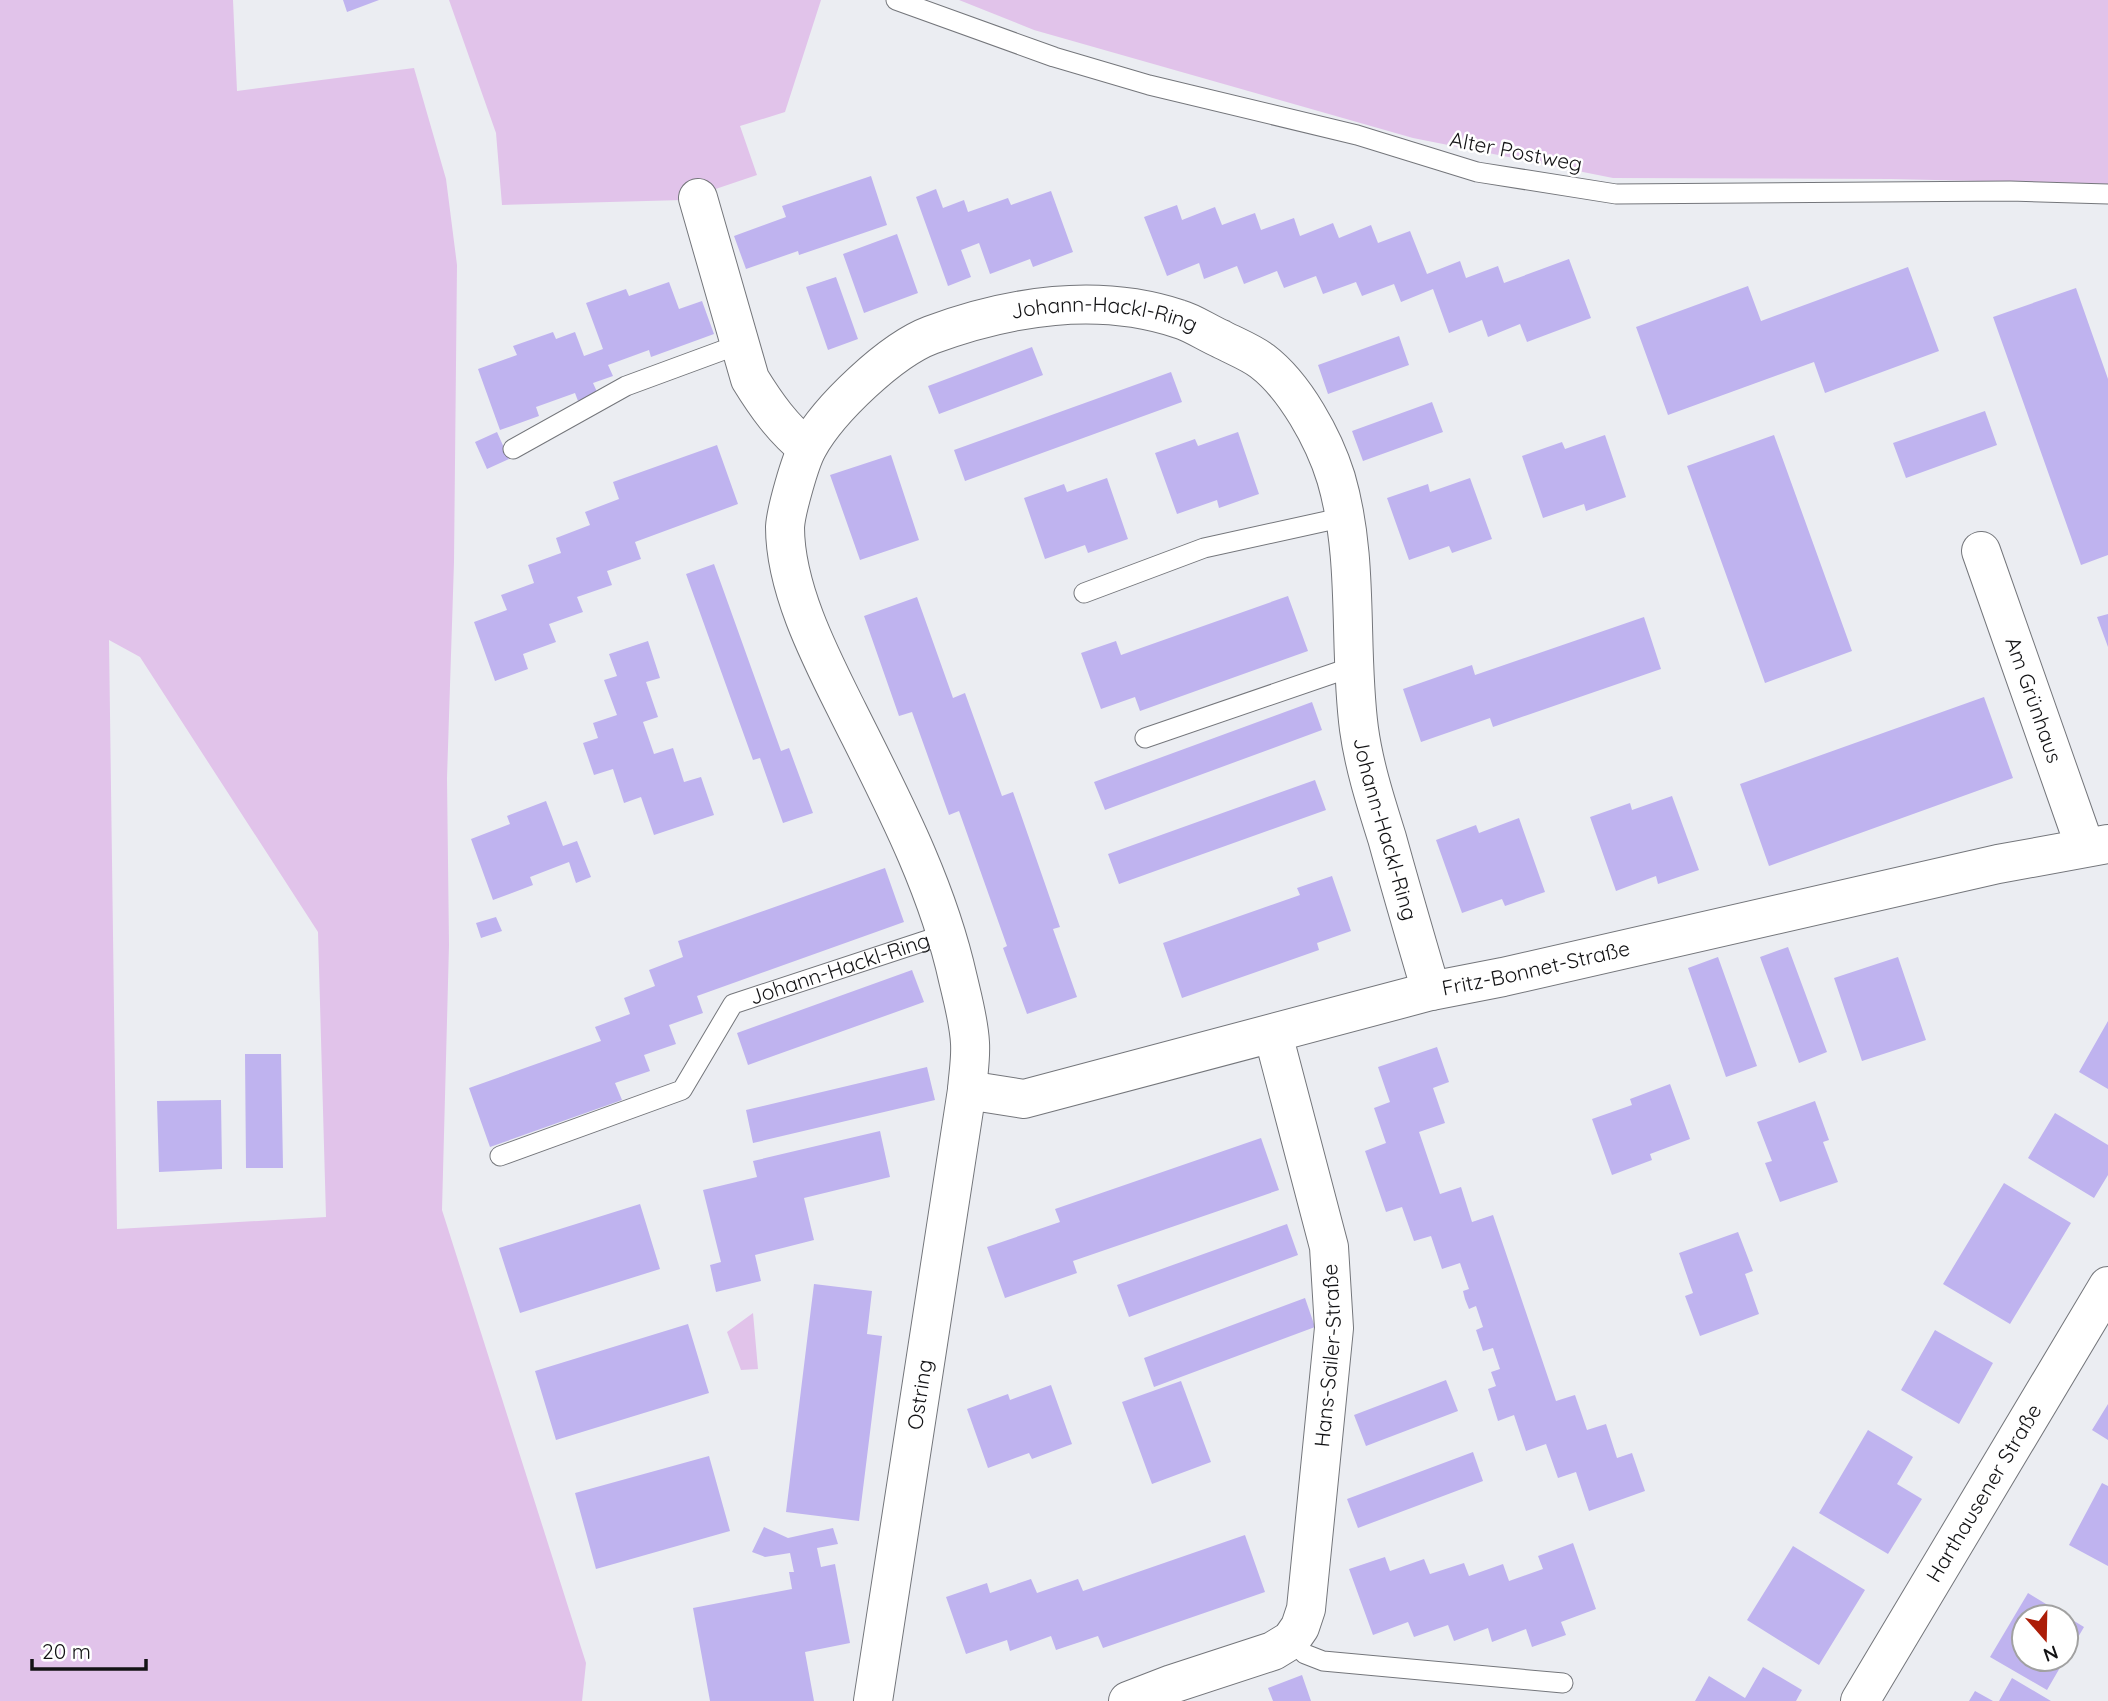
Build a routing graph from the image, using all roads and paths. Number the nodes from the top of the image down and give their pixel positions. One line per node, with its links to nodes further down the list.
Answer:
1 (896, 0): 2 (lane, Alter Postweg)
2 (2108, 194)
3 (698, 198): 4 (street)
4 (740, 344): 5 (street); 6 (lane)
5 (807, 448): 7 (street, Johann-Hackl-Ring); 13 (street, Johann-Hackl-Ring)
6 (513, 449)
7 (1345, 517): 9 (lane); 10 (street, Johann-Hackl-Ring)
8 (1981, 551): 12 (street, Am Grünhaus)
9 (1084, 593)
10 (1355, 666): 11 (lane); 14 (street, Johann-Hackl-Ring)
11 (1144, 738)
12 (2096, 846): 14 (street, Fritz-Bonnet-Straße)
13 (946, 934): 16 (street, Johann-Hackl-Ring); 17 (lane, Johann-Hackl-Ring)
14 (1431, 991): 15 (street, Fritz-Bonnet-Straße)
15 (1273, 1034): 16 (street, Fritz-Bonnet-Straße); 19 (street, Hans-Sailer-Straße)
16 (967, 1090): 21 (street, Ostring)
17 (500, 1156)
18 (2108, 1286): 23 (street, Harthausener Straße)
19 (1292, 1640): 20 (lane); 22 (street)
20 (1563, 1683)
21 (873, 1701)
22 (1128, 1701)
23 (1860, 1701)

